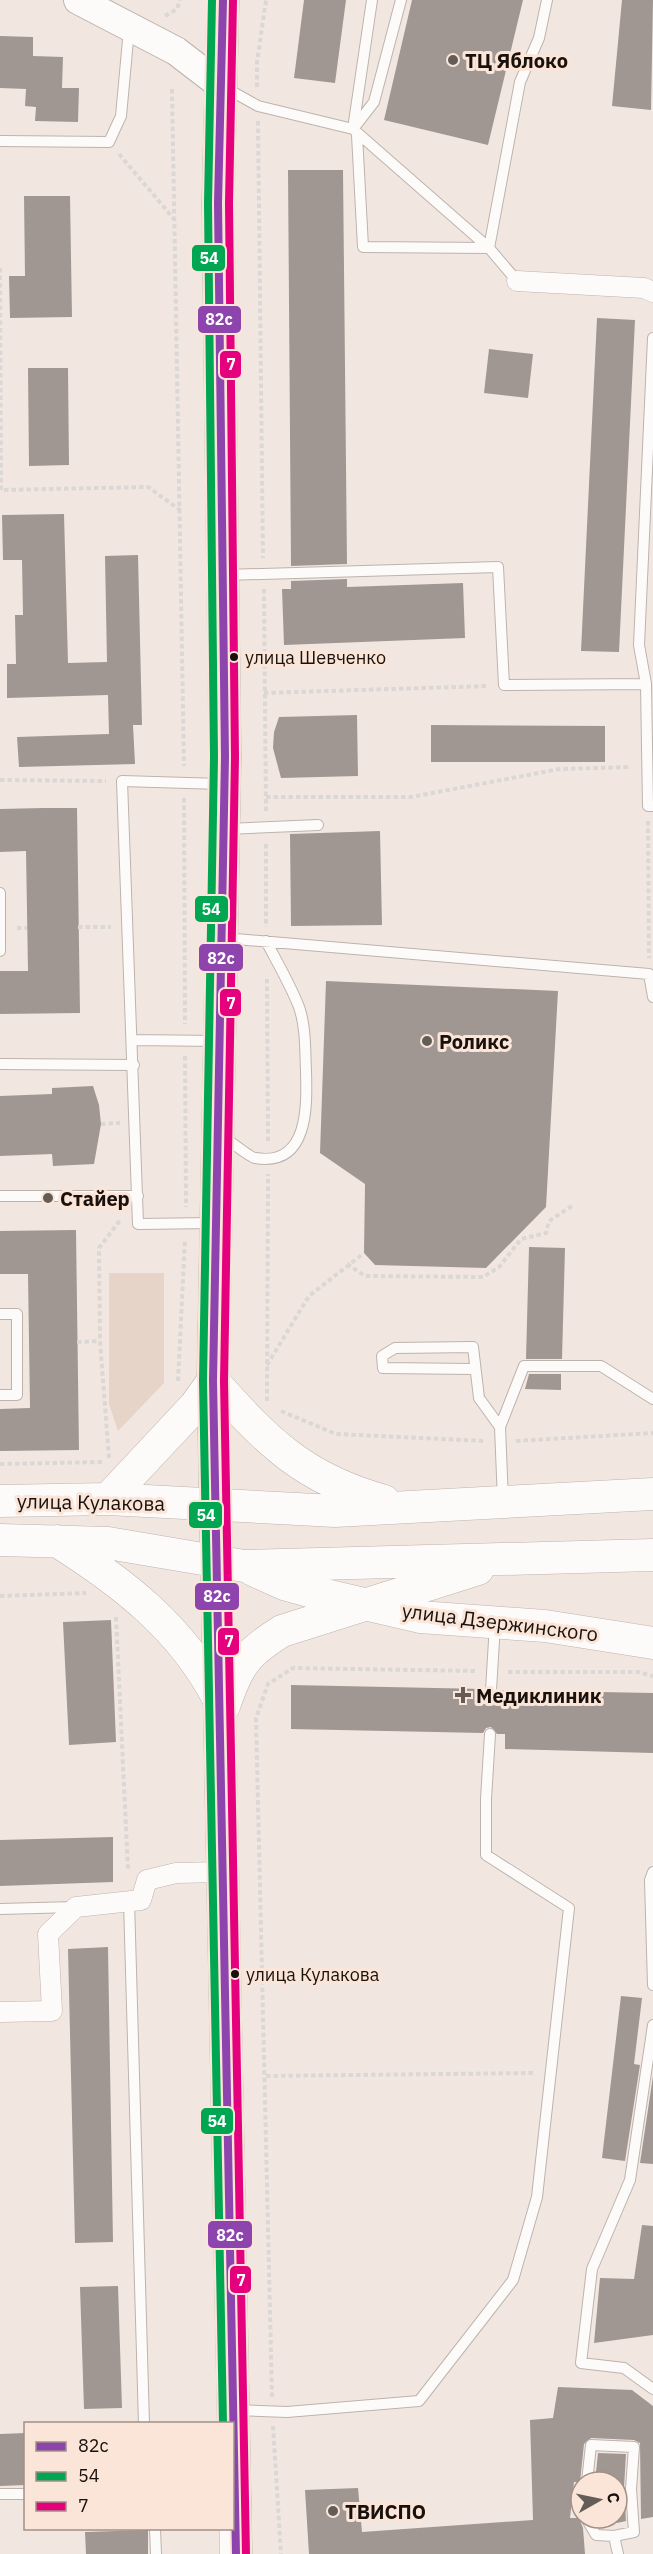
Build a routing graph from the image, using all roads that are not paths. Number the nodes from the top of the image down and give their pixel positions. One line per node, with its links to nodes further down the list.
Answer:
1 (78, 0): 6 (street)
2 (223, 0): 7 (main road)
3 (372, 0): 8 (lane)
4 (401, 0): 8 (lane)
5 (547, 0): 10 (lane)
6 (129, 26): 7 (street); 9 (lane)
7 (219, 84): 8 (lane); 14 (main road)
8 (355, 132): 10 (lane); 10 (lane)
9 (0, 141)
10 (489, 248): 11 (lane)
11 (517, 281): 12 (street)
12 (653, 292)
13 (653, 338): 15 (lane)
14 (222, 575): 15 (lane); 16 (main road)
15 (646, 684): 17 (lane)
16 (224, 784): 19 (main road); 26 (lane)
17 (651, 806)
18 (318, 825): 19 (lane)
19 (224, 829): 21 (main road)
20 (0, 893): 23 (lane)
21 (223, 938): 22 (lane); 27 (main road)
22 (266, 941): 24 (lane); 30 (lane)
23 (0, 951)
24 (651, 974): 25 (lane)
25 (653, 997)
26 (133, 1040): 27 (lane); 29 (lane)
27 (220, 1041): 30 (main road)
28 (0, 1064): 29 (lane)
29 (134, 1065): 32 (lane)
30 (217, 1133): 33 (main road)
31 (0, 1196): 32 (lane)
32 (138, 1196): 33 (lane)
33 (215, 1224): 36 (main road)
34 (0, 1314): 37 (lane)
35 (474, 1369): 35 (lane); 39 (lane)
36 (213, 1381): 41 (main road); 44 (main road); 45 (main road)
37 (0, 1395)
38 (653, 1399): 39 (lane)
39 (500, 1427): 43 (lane)
40 (653, 1494): 43 (main road, улица Кулакова)
41 (108, 1499): 42 (main road, улица Кулакова); 44 (main road, улица Кулакова)
42 (0, 1501)
43 (503, 1504): 45 (main road, улица Кулакова)
44 (217, 1505): 45 (main road, улица Кулакова); 50 (main road)
45 (410, 1509)
46 (0, 1540): 47 (main road, улица Кулакова)
47 (56, 1540): 50 (main road, улица Кулакова); 55 (main road)
48 (653, 1555): 49 (main road)
49 (513, 1558): 50 (main road); 51 (main road)
50 (231, 1563): 51 (main road, улица Дзержинского); 55 (main road)
51 (369, 1604): 52 (main road, улица Дзержинского); 55 (main road)
52 (495, 1622): 53 (main road, улица Дзержинского); 54 (lane)
53 (653, 1643)
54 (491, 1690)
55 (219, 1710): 57 (main road)
56 (490, 1734): 67 (lane)
57 (221, 1872): 59 (street); 67 (main road)
58 (653, 1872): 62 (lane)
59 (129, 1901): 60 (street); 68 (lane)
60 (76, 1907): 61 (lane); 64 (street)
61 (0, 1909)
62 (652, 1961): 63 (lane)
63 (653, 1984)
64 (0, 2012)
65 (653, 2025): 66 (lane)
66 (653, 2389)
67 (233, 2410): 69 (main road)
68 (144, 2422)
69 (233, 2422)
70 (588, 2470): 76 (lane)
71 (0, 2494): 72 (lane)
72 (24, 2494)
73 (234, 2509): 78 (main road)
74 (155, 2530): 77 (lane)
75 (593, 2530): 76 (lane)
76 (614, 2536): 79 (lane)
77 (156, 2554)
78 (236, 2554)
79 (618, 2554)

